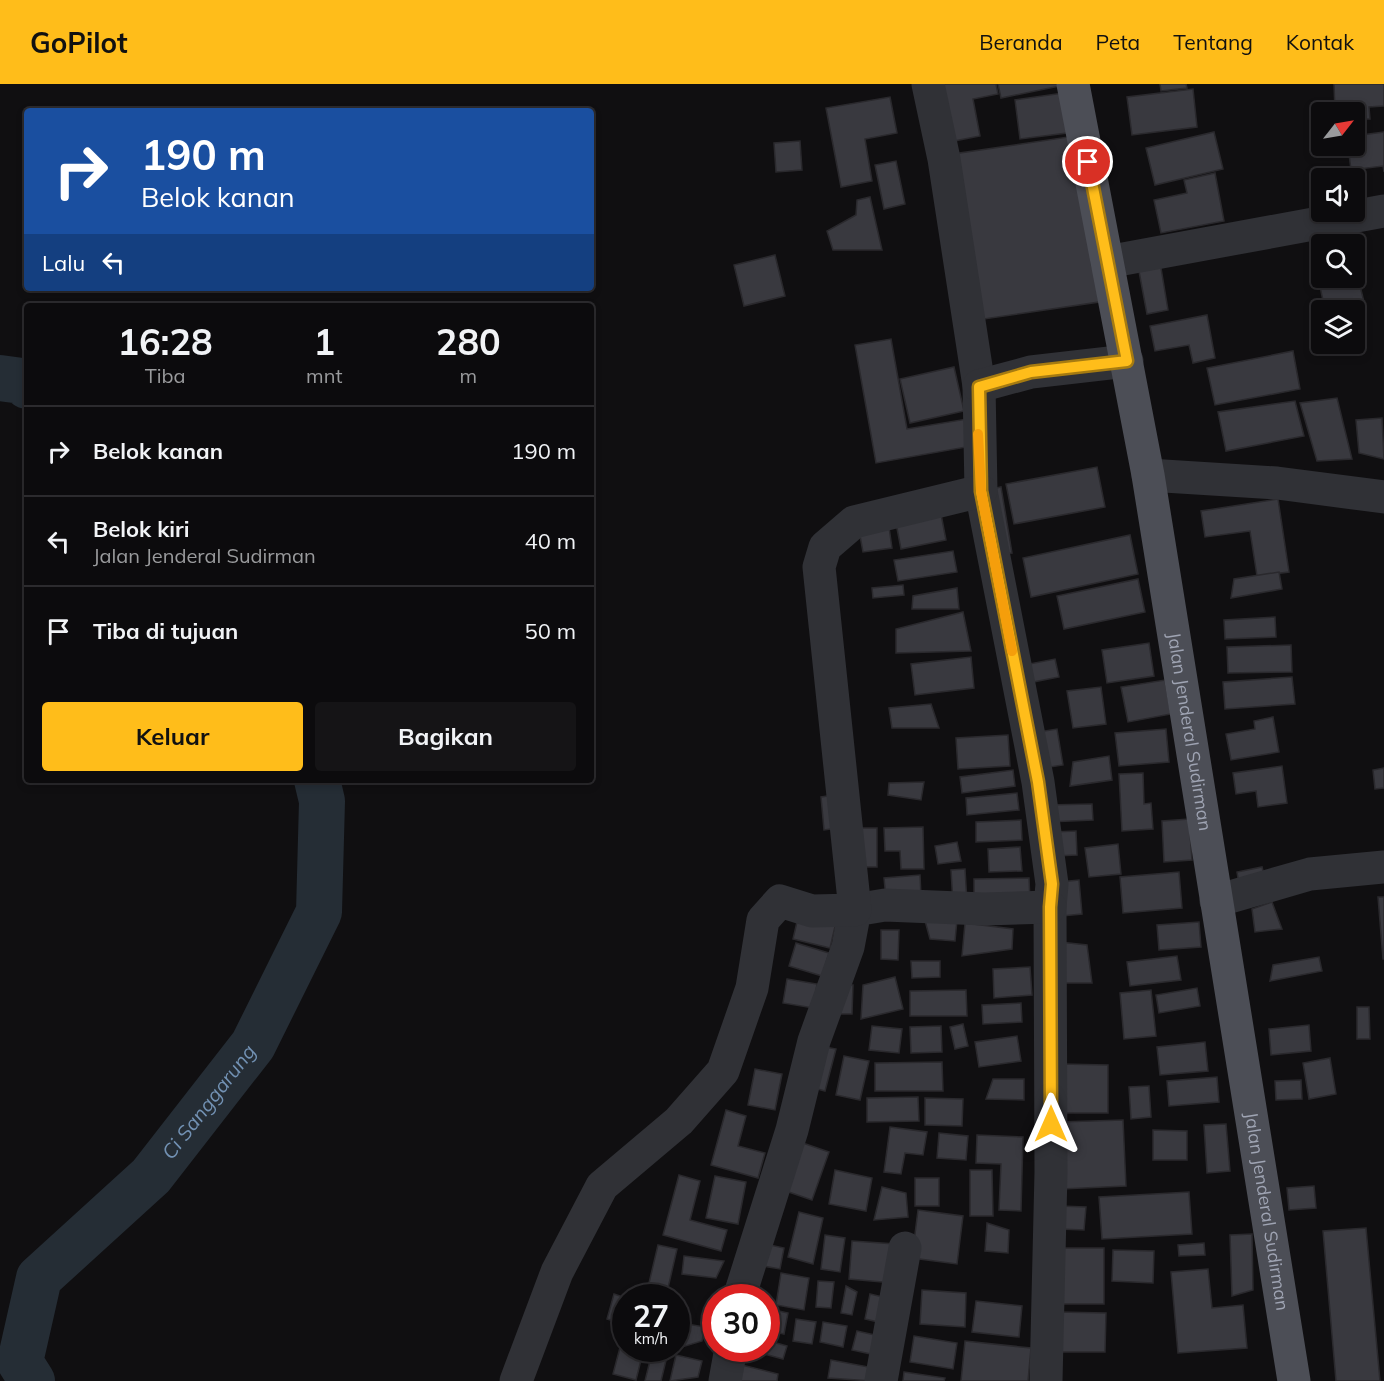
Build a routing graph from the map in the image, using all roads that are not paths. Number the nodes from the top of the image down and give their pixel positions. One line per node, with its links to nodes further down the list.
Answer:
1 (928, 84): 6 (street)
2 (1073, 84): 4 (main road, Jalan Jenderal Sudirman)
3 (1384, 211): 4 (street)
4 (1107, 262): 5 (main road, Jalan Jenderal Sudirman)
5 (1127, 361): 6 (street); 7 (main road, Jalan Jenderal Sudirman)
6 (979, 387): 8 (street)
7 (1148, 475): 9 (street); 11 (main road, Jalan Jenderal Sudirman)
8 (981, 491): 12 (street); 13 (street)
9 (1384, 497)
10 (1384, 867): 11 (street)
11 (1216, 901): 21 (main road, Jalan Jenderal Sudirman)
12 (1050, 907): 13 (street); 20 (street)
13 (855, 910): 15 (street); 17 (street)
14 (905, 1248): 19 (street)
15 (743, 1284)
16 (728, 1362): 18 (street)
17 (516, 1381)
18 (725, 1381)
19 (881, 1381)
20 (1046, 1381)
21 (1294, 1381)

